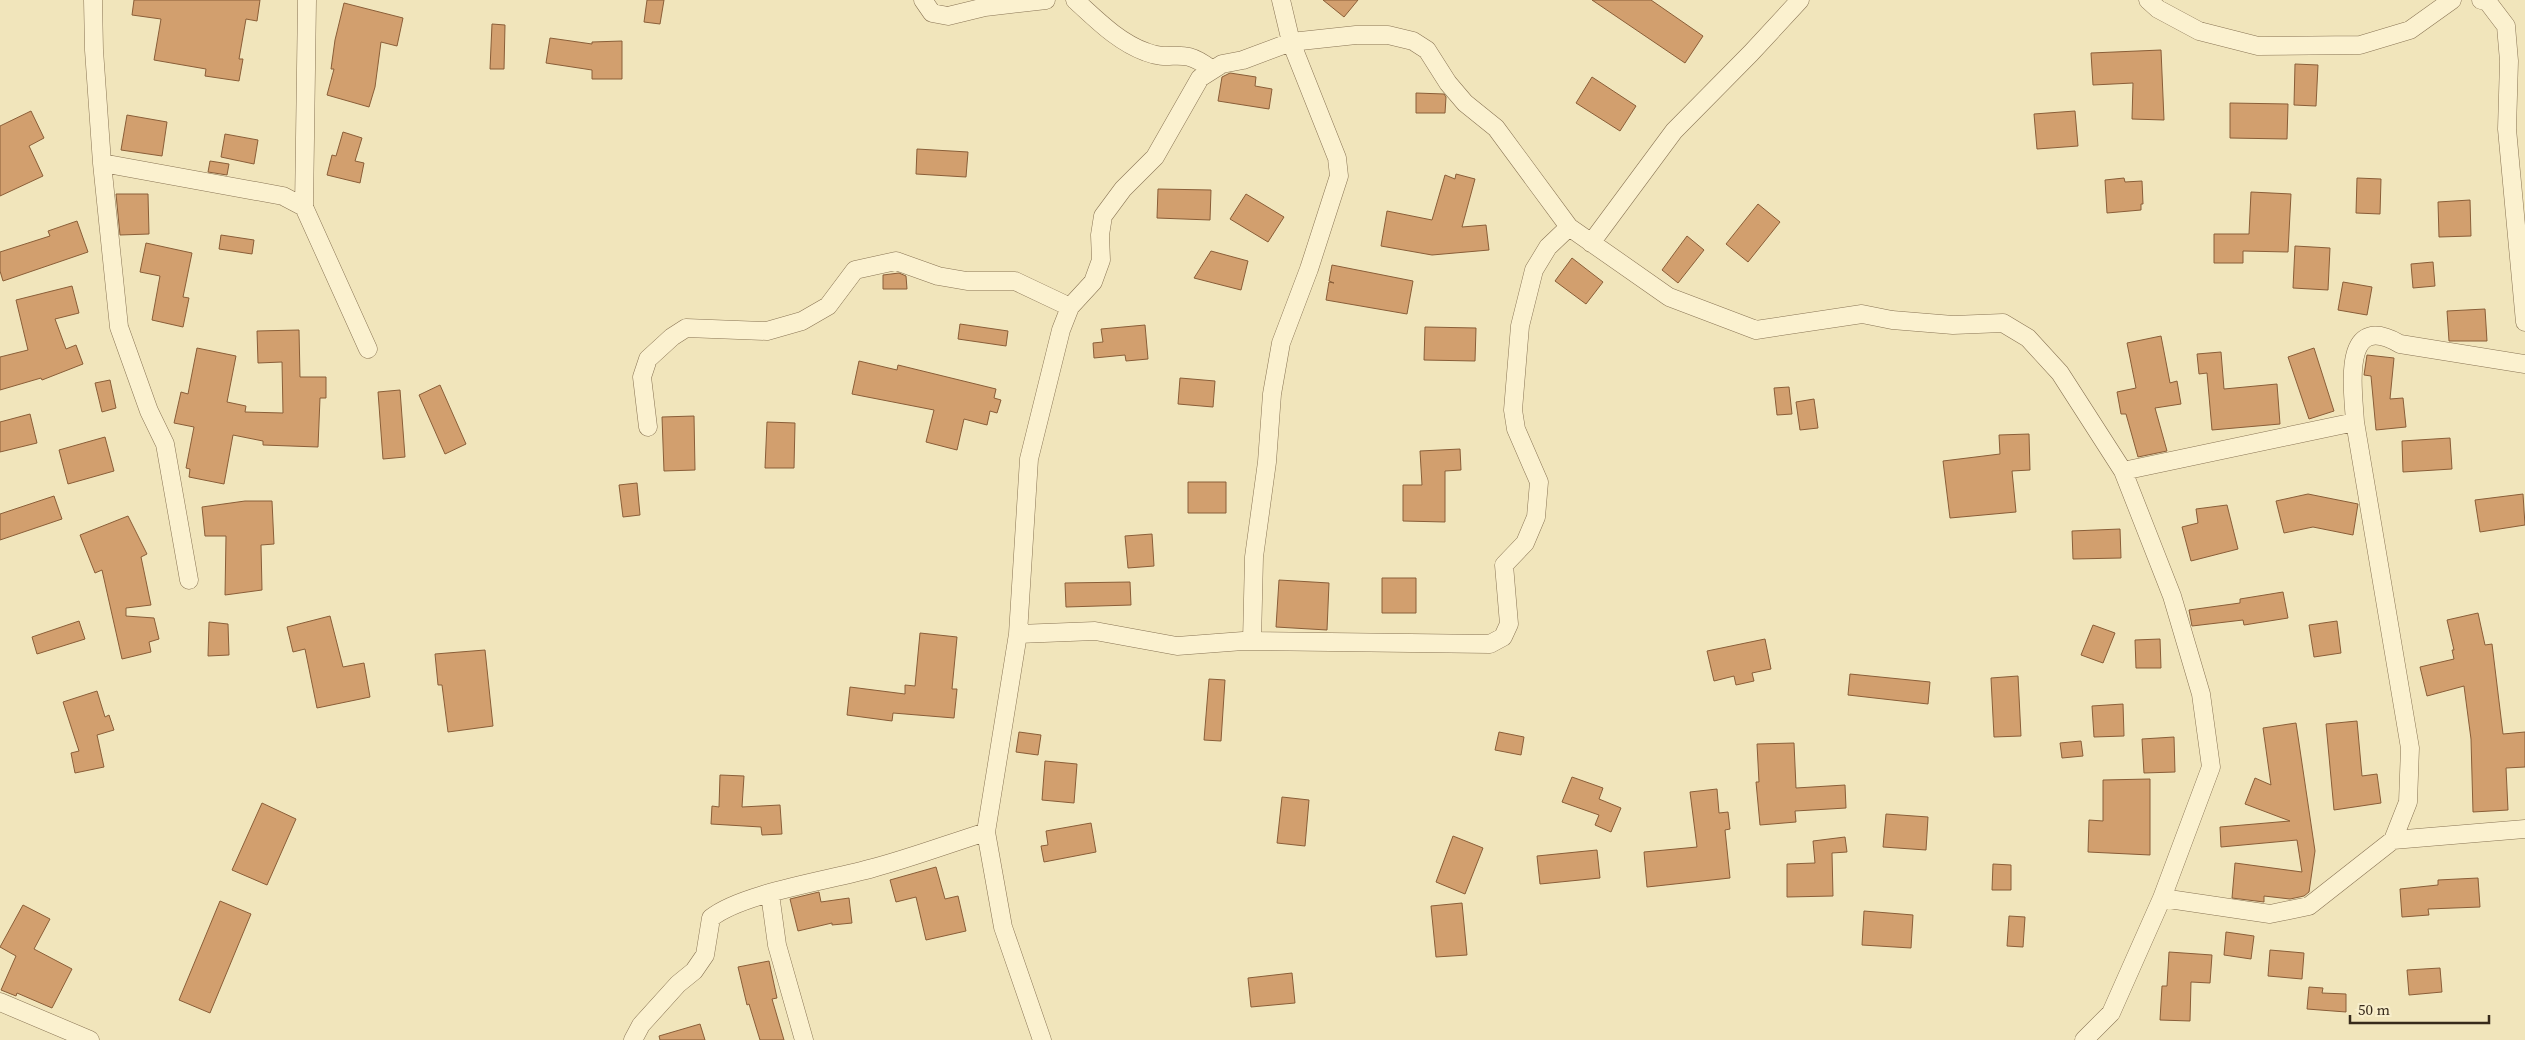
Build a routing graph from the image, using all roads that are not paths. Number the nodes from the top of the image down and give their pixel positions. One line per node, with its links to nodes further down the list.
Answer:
1 (94, 0): 13 (street)
2 (307, 0): 14 (street)
3 (923, 0): 4 (street)
4 (1046, 0)
5 (1075, 0): 12 (street)
6 (1281, 0): 11 (street)
7 (1800, 0): 16 (street)
8 (2148, 0): 9 (street)
9 (2452, 0)
10 (2481, 0): 18 (street)
11 (1291, 42): 12 (street); 15 (street); 26 (street)
12 (1210, 69): 17 (street)
13 (102, 163): 14 (street); 24 (street)
14 (304, 208): 19 (street)
15 (1569, 228): 16 (street); 26 (street)
16 (1591, 243): 23 (street)
17 (1070, 307): 22 (street); 25 (street)
18 (2525, 322)
19 (368, 349)
20 (2525, 364): 21 (street)
21 (2356, 422): 23 (street); 29 (street)
22 (648, 427)
23 (2123, 471): 31 (street)
24 (189, 580)
25 (1018, 634): 26 (street); 28 (street)
26 (1252, 641)
27 (2525, 829): 29 (street)
28 (986, 832): 30 (street); 36 (street)
29 (2393, 840): 31 (street)
30 (770, 894): 34 (street); 35 (street)
31 (2162, 898): 37 (street)
32 (0, 1002): 33 (street)
33 (90, 1040)
34 (634, 1040)
35 (804, 1040)
36 (1042, 1040)
37 (2084, 1040)

